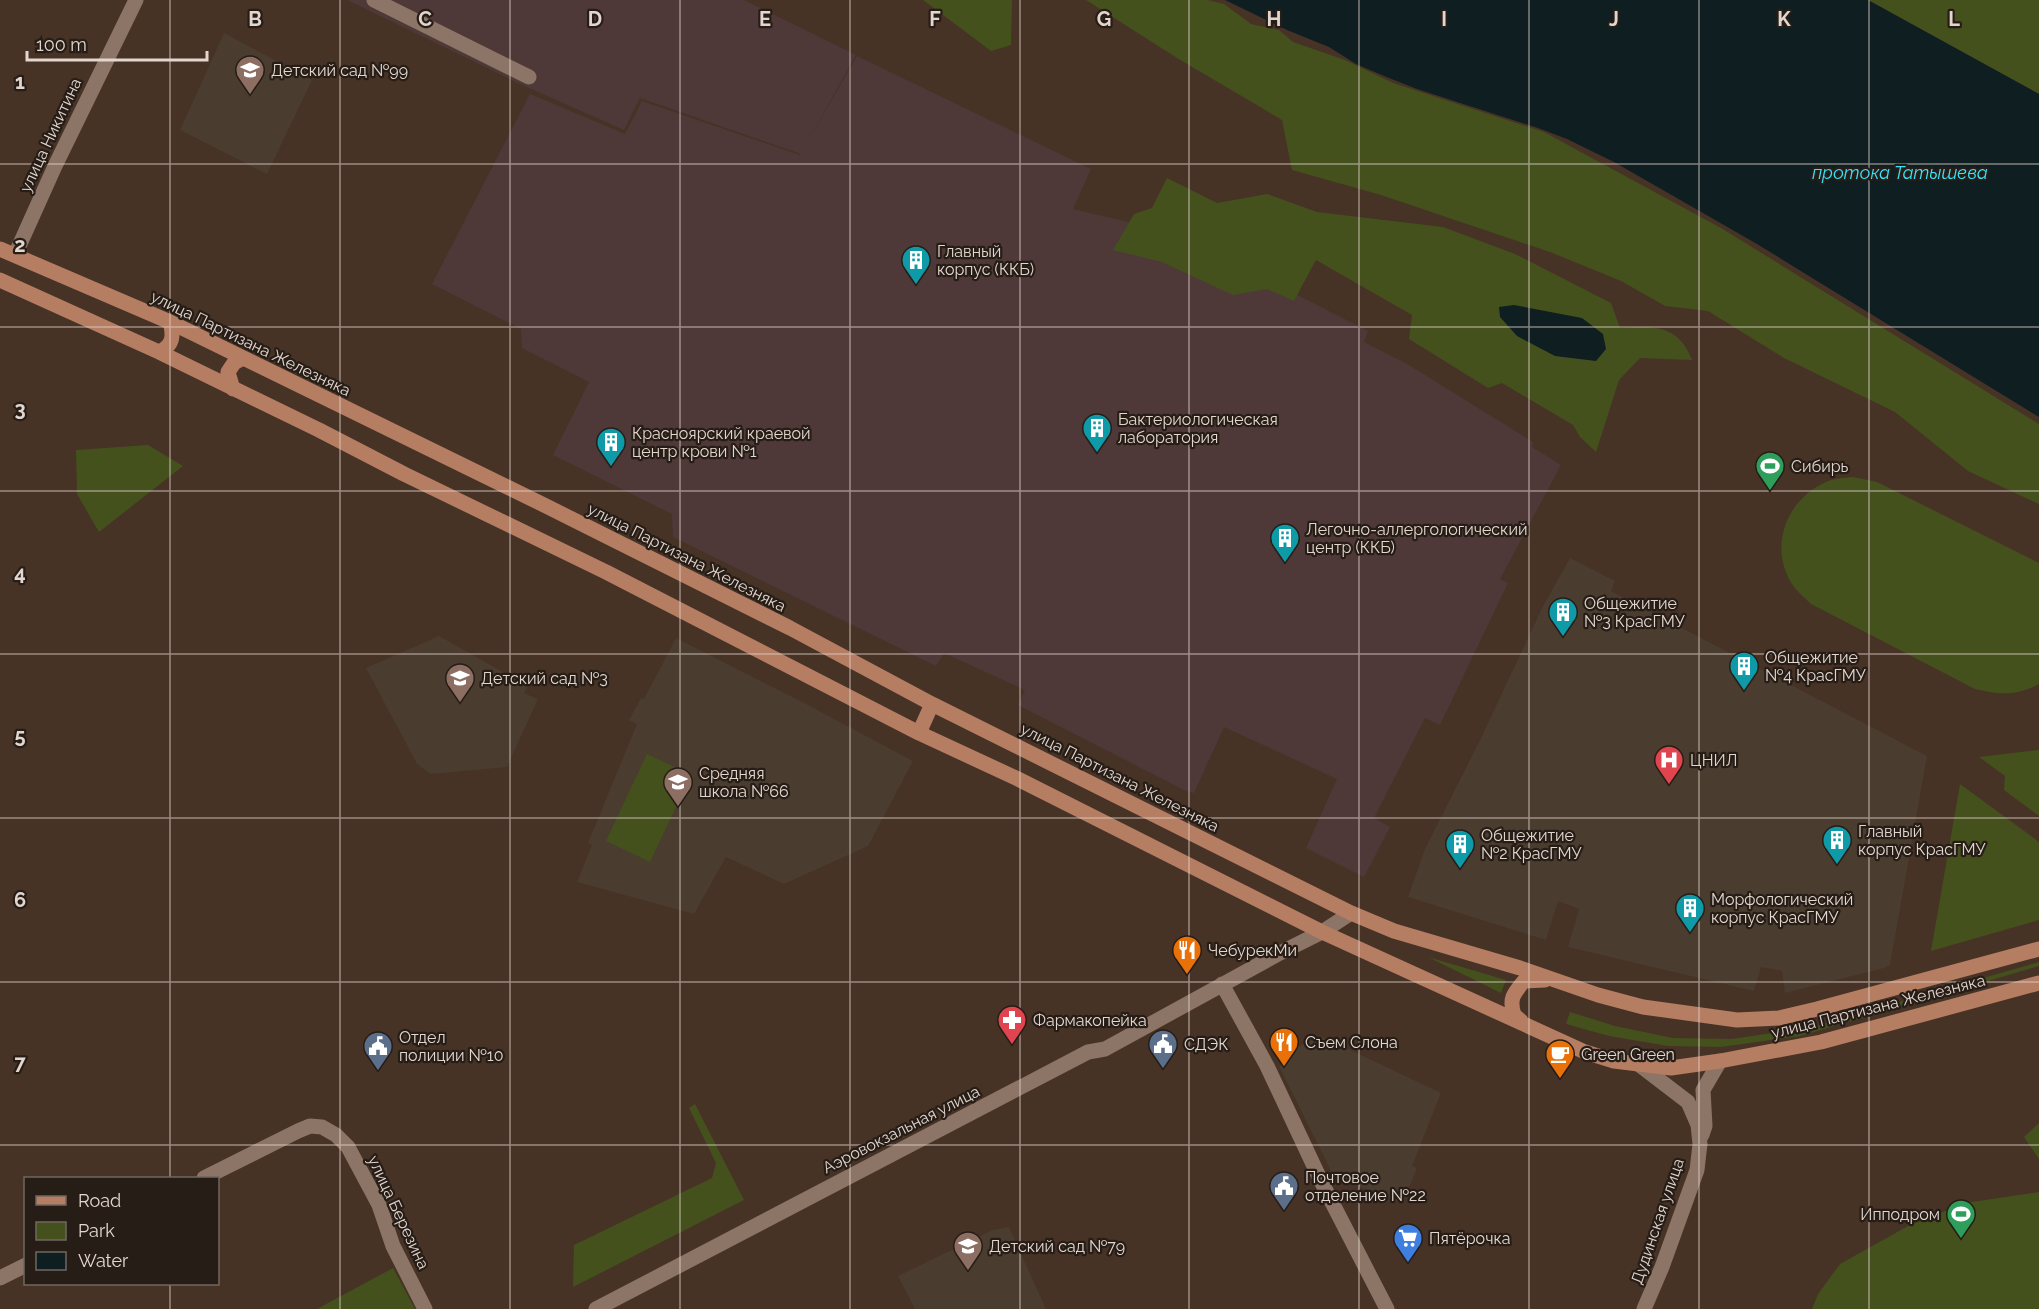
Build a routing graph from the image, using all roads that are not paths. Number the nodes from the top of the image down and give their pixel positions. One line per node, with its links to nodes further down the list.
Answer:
1 (136, 0): 5 (street, улица Никитина)
2 (374, 0): 3 (street)
3 (529, 76)
4 (0, 249): 5 (main road, улица Партизана Железняка)
5 (15, 255): 7 (main road, улица Партизана Железняка)
6 (0, 280): 8 (main road, улица Партизана Железняка)
7 (170, 322): 8 (main road); 9 (main road, улица Партизана Железняка)
8 (159, 352): 10 (main road, улица Партизана Железняка)
9 (243, 358): 10 (main road); 11 (main road, улица Партизана Железняка)
10 (233, 389): 12 (main road, улица Партизана Железняка)
11 (932, 704): 12 (main road); 13 (main road, улица Партизана Железняка)
12 (919, 733): 14 (main road, улица Партизана Железняка)
13 (1351, 913): 14 (street); 16 (main road, улица Партизана Железняка)
14 (1322, 933): 18 (street, Аэровокзальная улица); 19 (main road, улица Партизана Железняка)
15 (2039, 949): 16 (main road, улица Партизана Железняка)
16 (1551, 978): 19 (main road)
17 (2039, 983): 20 (main road, улица Партизана Железняка)
18 (1222, 984): 27 (street, Аэровокзальная улица); 28 (street)
19 (1528, 1026): 21 (main road, улица Партизана Железняка)
20 (1720, 1061): 21 (main road, улица Партизана Железняка); 22 (street, Дудинская улица)
21 (1636, 1063): 22 (street)
22 (1700, 1144): 29 (street, Дудинская улица)
23 (208, 1177): 26 (street, улица Березина)
24 (24, 1266): 25 (street)
25 (0, 1278)
26 (425, 1309)
27 (596, 1309)
28 (1387, 1309)
29 (1644, 1309)

